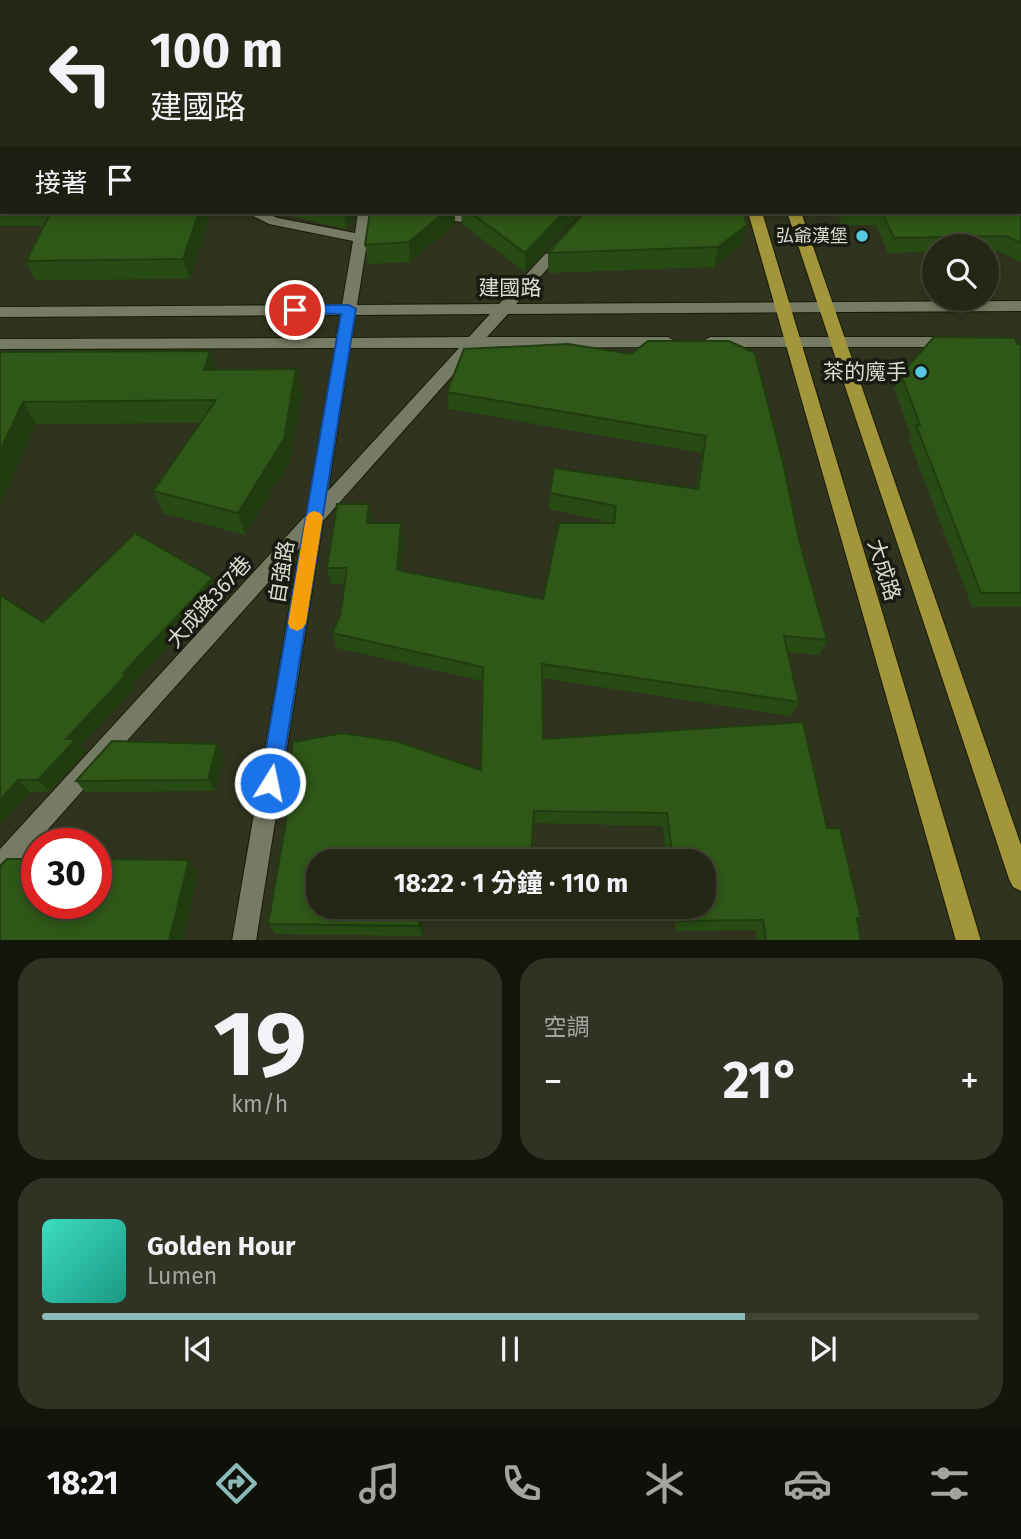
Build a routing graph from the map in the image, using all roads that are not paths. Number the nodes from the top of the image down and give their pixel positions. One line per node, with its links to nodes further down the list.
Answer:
1 (257, 214): 6 (street)
2 (365, 214): 6 (street, 自強路)
3 (589, 214): 11 (street, 大成路367巷)
4 (756, 214): 7 (main road, 大成路)
5 (795, 214): 9 (main road, 大成路)
6 (361, 237): 10 (street, 自強路)
7 (781, 306): 9 (street, 建國路); 11 (street, 建國路); 14 (main road, 大成路)
8 (1021, 306): 9 (street, 建國路)
9 (826, 307): 15 (main road, 大成路)
10 (349, 309): 11 (street, 建國路); 12 (street, 建國路); 17 (street, 自強路)
11 (503, 309): 13 (street, 大成路367巷)
12 (0, 312)
13 (474, 342): 14 (street); 17 (street); 19 (street, 大成路367巷)
14 (791, 342): 15 (street); 24 (main road, 大成路)
15 (838, 342): 16 (street); 20 (main road, 大成路)
16 (966, 342)
17 (343, 343): 18 (street); 19 (street, 自強路)
18 (0, 344)
19 (314, 520): 21 (street, 大成路367巷); 23 (street, 自強路)
20 (1013, 835): 22 (main road, 大成路)
21 (0, 866)
22 (1021, 879)
23 (244, 940)
24 (969, 940)

